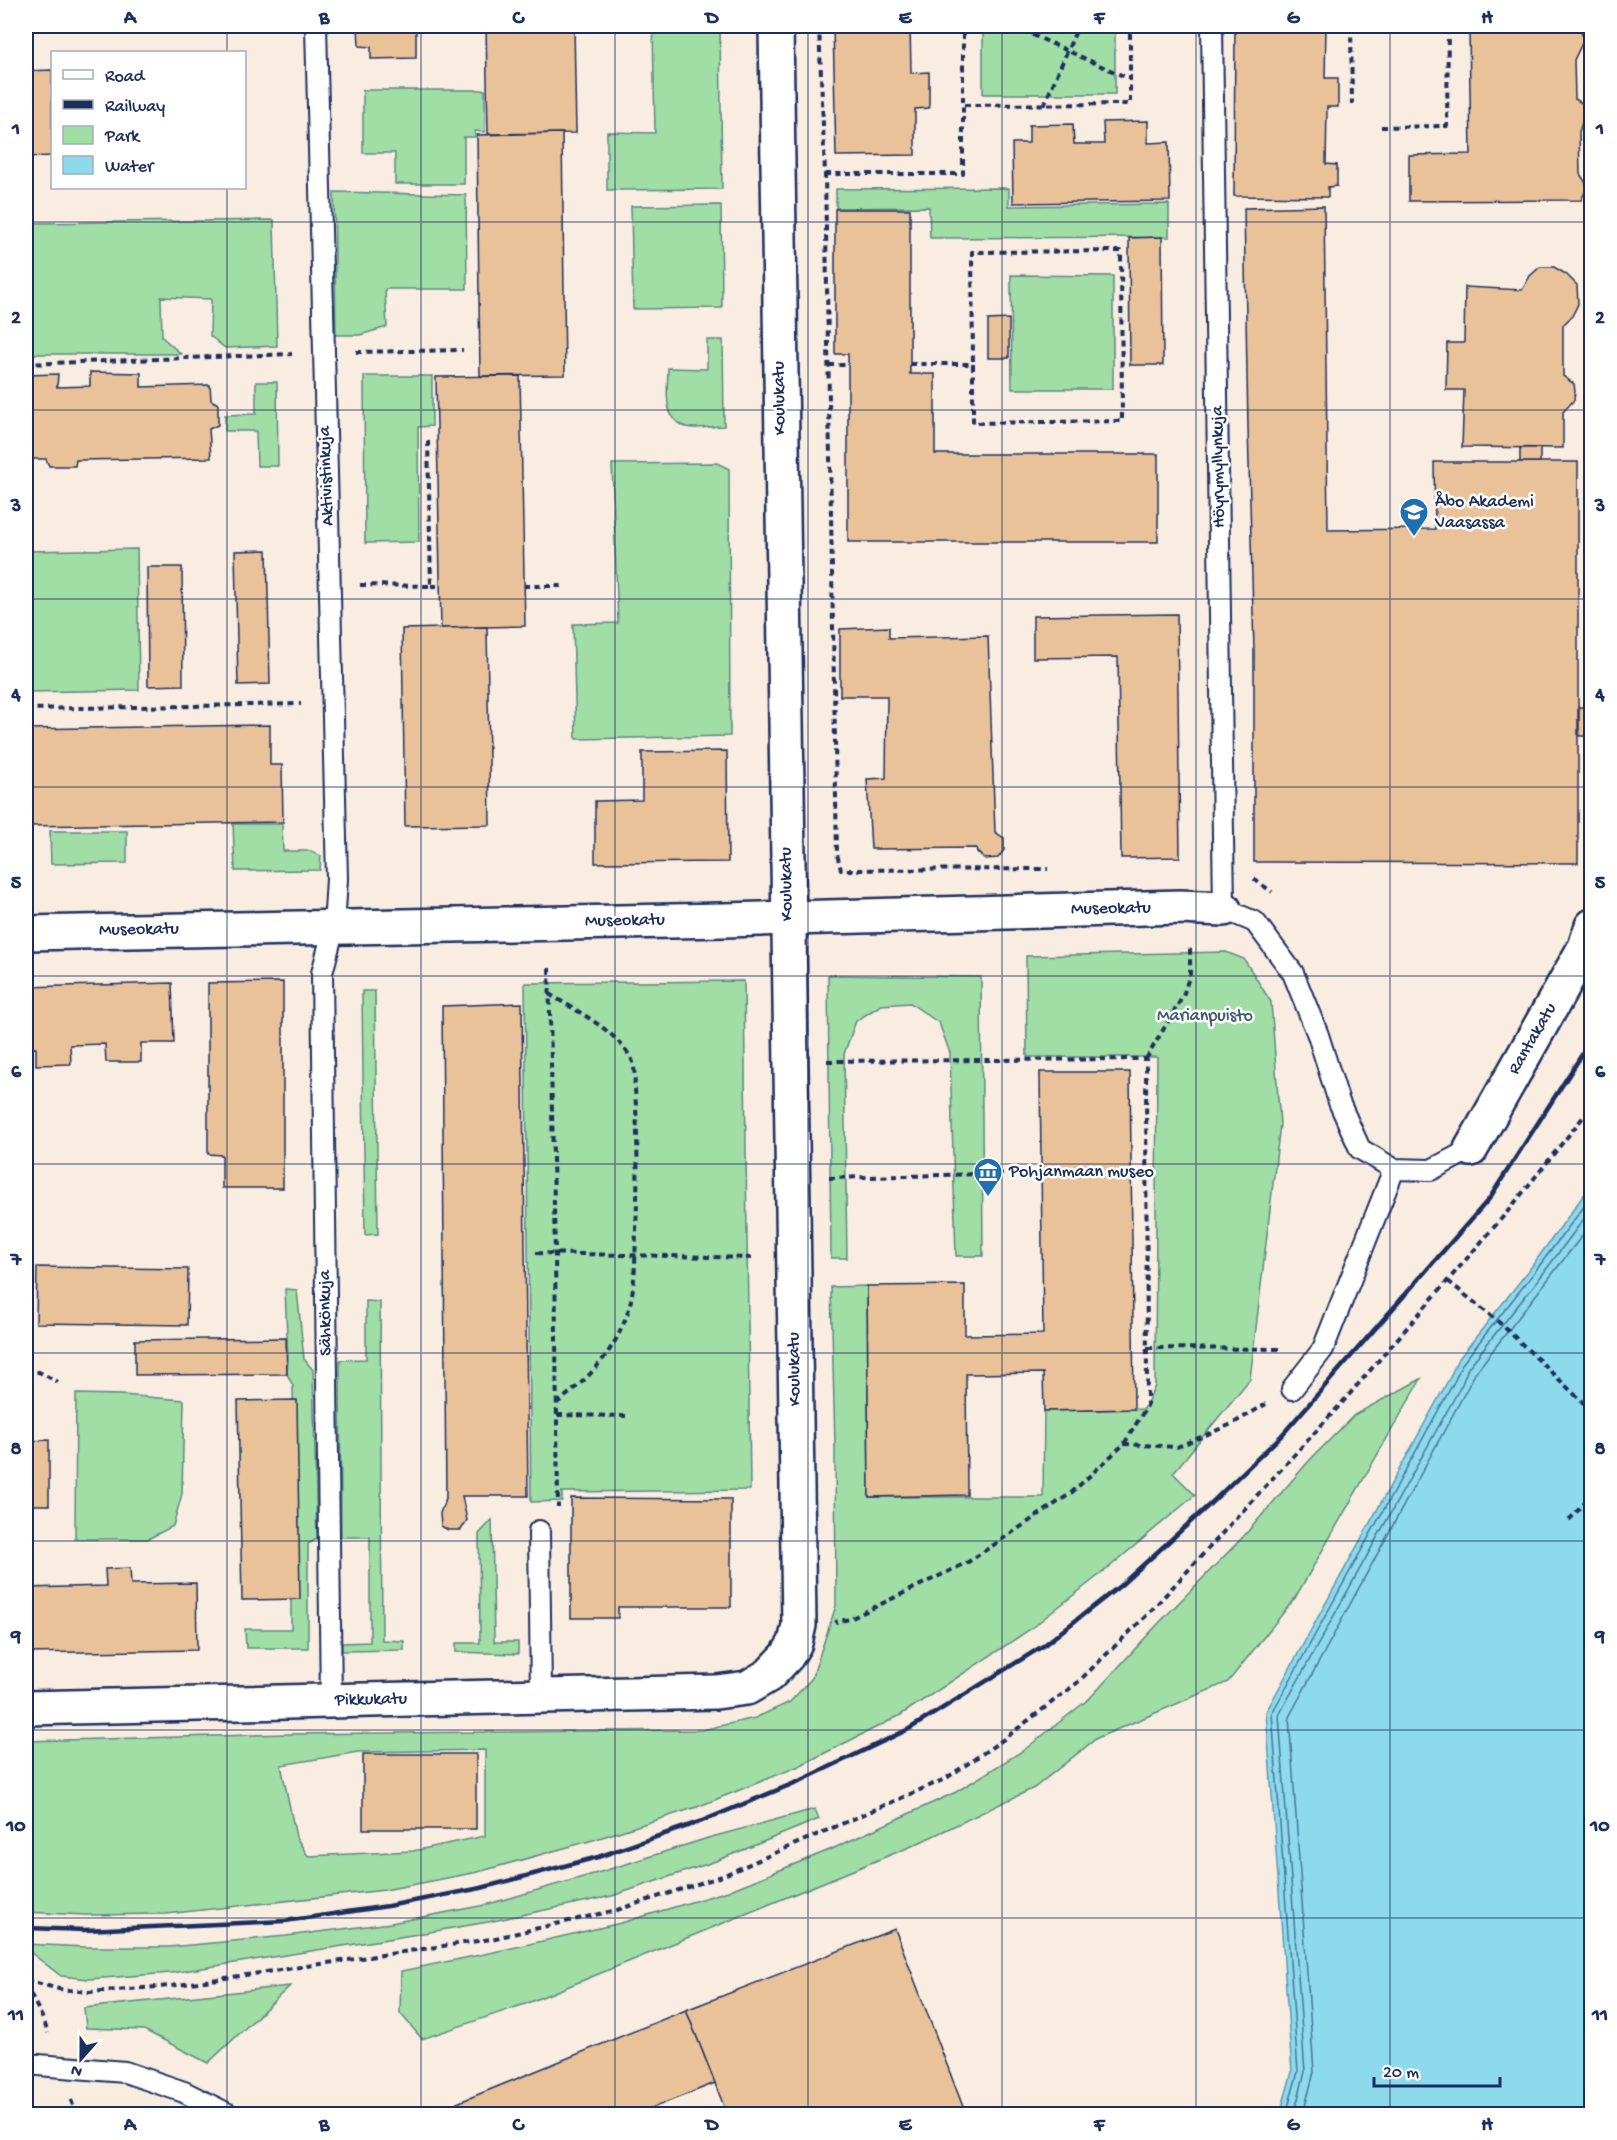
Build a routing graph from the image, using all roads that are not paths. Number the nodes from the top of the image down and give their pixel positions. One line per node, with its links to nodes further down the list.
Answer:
1 (316, 26): 7 (lane, Aktivistinkuja)
2 (776, 26): 5 (street, Koulukatu)
3 (1212, 26): 4 (lane, Höyrymyllynkuja)
4 (1224, 909): 5 (street, Museokatu); 10 (lane)
5 (788, 917): 7 (street, Museokatu); 13 (street, Koulukatu)
6 (1592, 926): 9 (street, Rantakatu)
7 (334, 927): 8 (street, Museokatu); 15 (lane, Sähkönkuja)
8 (26, 933)
9 (1471, 1149): 10 (lane)
10 (1394, 1169): 11 (lane)
11 (1292, 1389)
12 (539, 1531): 14 (lane)
13 (716, 1692): 14 (street, Pikkukatu)
14 (541, 1696): 15 (street, Pikkukatu)
15 (331, 1701): 16 (street, Pikkukatu)
16 (26, 1708)
17 (26, 2064): 18 (lane)
18 (228, 2115)

